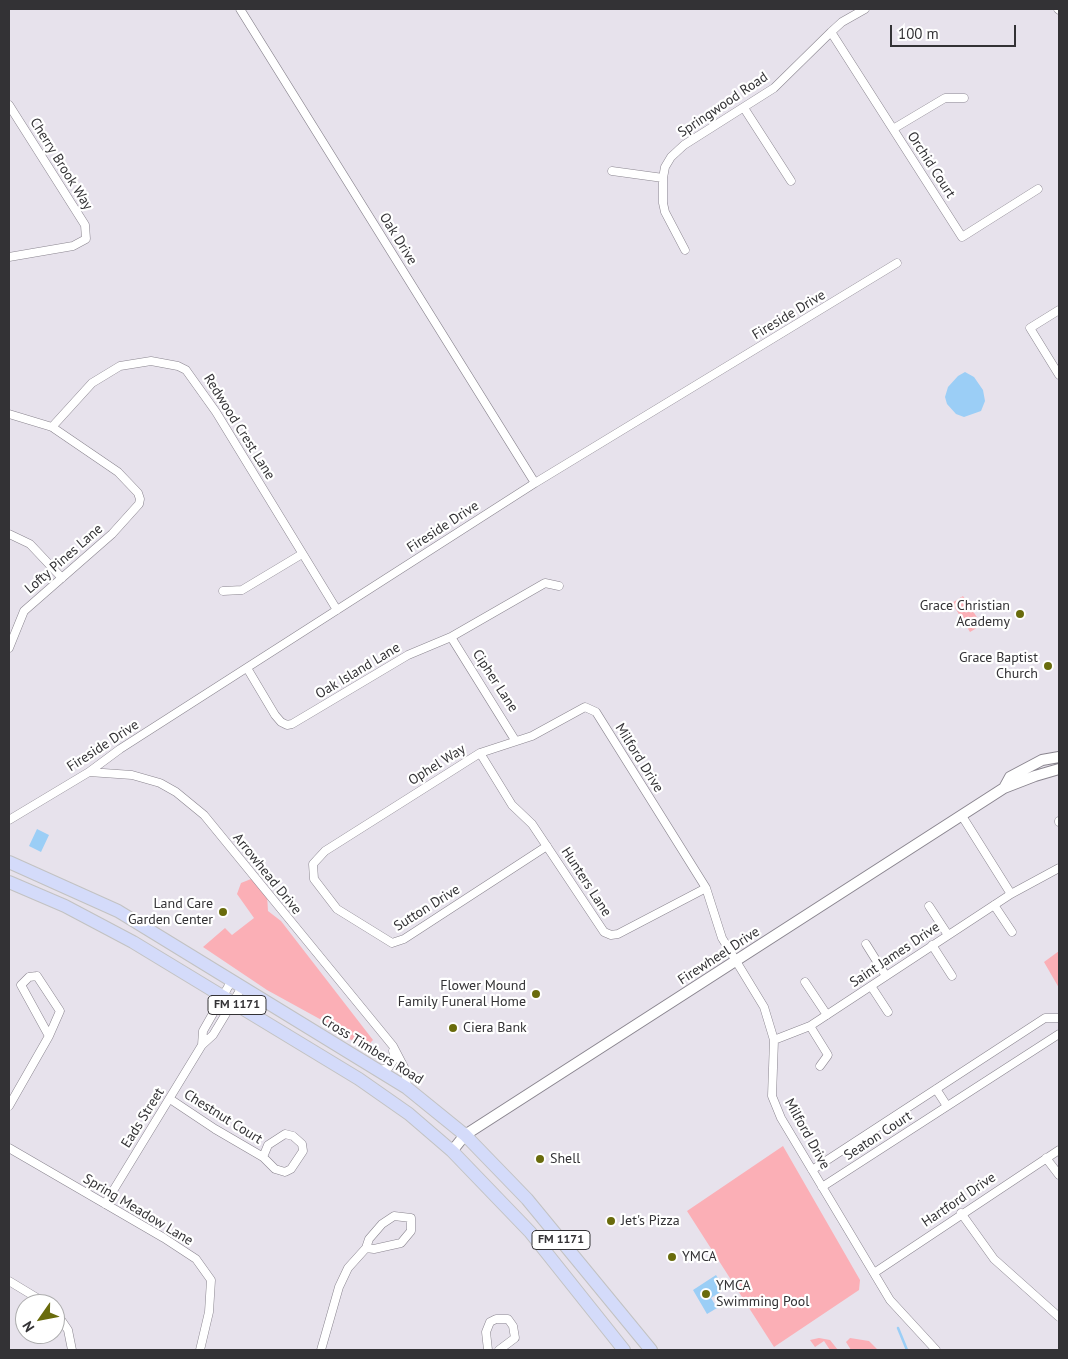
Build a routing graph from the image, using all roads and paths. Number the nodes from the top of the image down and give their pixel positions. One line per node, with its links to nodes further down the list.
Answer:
1 (240, 9): 19 (street, Oak Drive)
2 (865, 9): 3 (street, Springwood Road)
3 (831, 32): 6 (street, Springwood Road); 7 (street, Orchid Court)
4 (964, 98): 7 (street)
5 (9, 105): 13 (street, Cherry Brook Way)
6 (744, 108): 9 (street, Springwood Road); 10 (street)
7 (893, 129): 11 (street, Orchid Court)
8 (612, 171): 9 (street)
9 (663, 178): 12 (street, Springwood Road)
10 (791, 181)
11 (1038, 189)
12 (685, 250)
13 (9, 257)
14 (897, 263): 19 (street, Fireside Drive)
15 (1059, 310): 16 (street)
16 (1059, 376)
17 (9, 414): 18 (street)
18 (52, 427): 21 (street, Redwood Crest Lane); 22 (street, Lofty Pines Lane)
19 (536, 483): 25 (street, Fireside Drive)
20 (9, 534): 22 (street)
21 (302, 554): 24 (street); 25 (street, Redwood Crest Lane)
22 (62, 578): 27 (street, Lofty Pines Lane)
23 (559, 586): 26 (street, Oak Island Lane)
24 (223, 591)
25 (337, 610): 28 (street, Fireside Drive)
26 (451, 637): 28 (street, Oak Island Lane); 30 (street, Cipher Lane)
27 (9, 648)
28 (247, 668): 34 (street, Fireside Drive)
29 (585, 707): 30 (street, Ophel Way); 43 (street, Milford Drive)
30 (515, 740): 31 (street, Ophel Way)
31 (480, 753): 38 (street, Hunters Lane); 40 (street, Ophel Way)
32 (1059, 757): 35 (street, Firewheel Drive)
33 (1059, 769): 35 (street, Firewheel Drive)
34 (89, 772): 37 (street, Fireside Drive); 66 (street, Arrowhead Drive)
35 (1004, 788): 36 (street, Firewheel Drive)
36 (962, 816): 44 (street); 51 (street, Firewheel Drive)
37 (9, 820)
38 (547, 846): 40 (street, Sutton Drive); 43 (street, Hunters Lane)
39 (9, 862): 55 (main road, Cross Timbers Road / FM 1171)
40 (313, 864)
41 (1059, 868): 44 (street, Saint James Drive)
42 (9, 882): 57 (main road, FM 1171)
43 (706, 888): 51 (street, Milford Drive)
44 (1010, 894): 45 (street, Saint James Drive)
45 (994, 904): 47 (street); 48 (street, Saint James Drive)
46 (929, 906): 48 (street)
47 (1012, 932)
48 (948, 935): 50 (street, Saint James Drive)
49 (866, 944): 52 (street)
50 (932, 945): 52 (street, Saint James Drive); 53 (street)
51 (735, 962): 64 (street, Milford Drive); 74 (street, Firewheel Drive)
52 (886, 976): 56 (street, Saint James Drive)
53 (952, 976)
54 (805, 982): 59 (street)
55 (237, 983): 57 (street, Eads Street); 57 (street, Eads Street); 68 (main road, Cross Timbers Road / FM 1171)
56 (871, 986): 58 (street); 59 (street, Saint James Drive)
57 (227, 999): 65 (street, Eads Street); 65 (street, Eads Street); 77 (main road, FM 1171)
58 (888, 1012)
59 (827, 1015): 61 (street, Saint James Drive)
60 (1059, 1018): 70 (street, Seaton Court)
61 (810, 1026): 64 (street, Saint James Drive); 67 (street)
62 (1059, 1034): 73 (street, Seaton Court)
63 (49, 1036): 63 (street); 72 (street)
64 (774, 1040): 80 (street, Milford Drive)
65 (202, 1045): 71 (street, Eads Street)
66 (392, 1046): 68 (street); 69 (street, Arrowhead Drive)
67 (820, 1066)
68 (379, 1071): 69 (main road, Cross Timbers Road / FM 1171)
69 (407, 1088): 74 (main road, Cross Timbers Road / FM 1171)
70 (936, 1089): 73 (street); 80 (street, Seaton Court)
71 (170, 1099): 78 (street, Chestnut Court); 83 (street, Eads Street)
72 (9, 1106)
73 (947, 1106): 82 (street, Seaton Court)
74 (465, 1135): 77 (street, Firewheel Drive); 87 (main road, Cross Timbers Road / FM 1171)
75 (9, 1148): 83 (street, Spring Meadow Lane)
76 (1059, 1150): 79 (street, Hartford Drive)
77 (452, 1151): 85 (main road, FM 1171)
78 (263, 1157): 78 (street, Chestnut Court)
79 (1046, 1158): 81 (street); 84 (street, Hartford Drive)
80 (812, 1170): 82 (street, Milford Drive)
81 (1059, 1175)
82 (822, 1187): 88 (street, Milford Drive)
83 (105, 1204): 94 (street, Spring Meadow Lane)
84 (961, 1213): 88 (street, Hartford Drive); 91 (street)
85 (530, 1232): 87 (main road); 98 (main road, FM 1171)
86 (366, 1248): 86 (street); 95 (street)
87 (573, 1254): 99 (main road, Cross Timbers Road / FM 1171)
88 (874, 1273): 100 (street, Milford Drive)
89 (9, 1281): 90 (street)
90 (30, 1294)
91 (1059, 1317)
92 (65, 1326): 93 (street)
93 (72, 1350)
94 (200, 1350)
95 (321, 1350)
96 (488, 1350): 97 (street)
97 (499, 1350)
98 (624, 1350)
99 (651, 1350)
100 (936, 1350)

